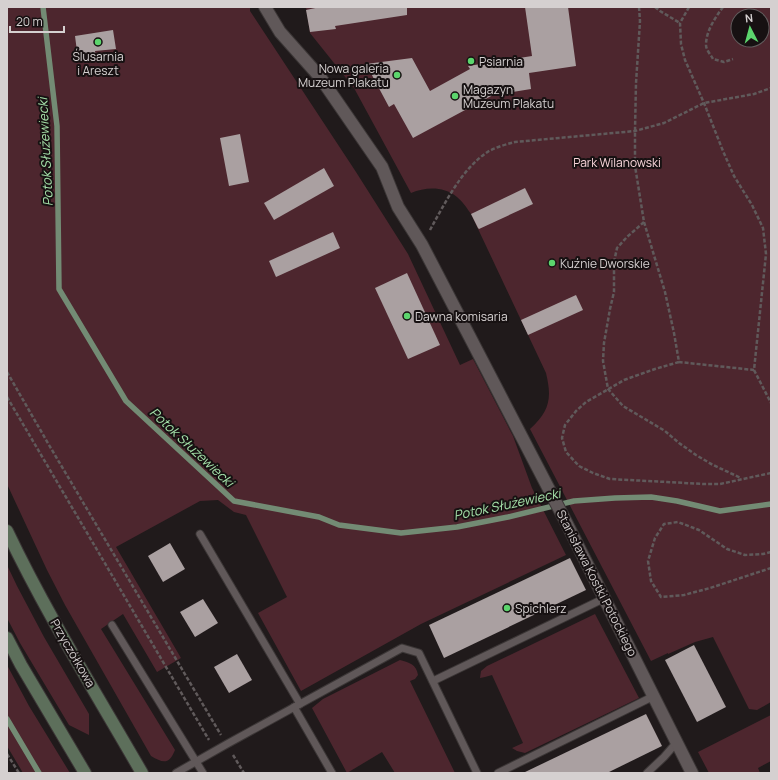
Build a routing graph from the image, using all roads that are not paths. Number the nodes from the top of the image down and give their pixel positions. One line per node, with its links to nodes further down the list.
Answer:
1 (265, 7): 4 (street, Stanisława Kostki Potockiego)
2 (7, 531): 13 (main road, Przyczółkowa)
3 (200, 534): 9 (lane)
4 (605, 598): 7 (lane); 8 (street, Stanisława Kostki Potockiego)
5 (112, 625): 11 (lane)
6 (7, 638): 12 (main road)
7 (433, 681): 9 (lane); 17 (lane)
8 (654, 696): 10 (street, Stanisława Kostki Potockiego); 18 (lane)
9 (297, 706): 11 (lane); 16 (lane)
10 (677, 742): 19 (lane); 20 (street, Stanisława Kostki Potockiego)
11 (196, 762): 14 (lane); 15 (lane)
12 (85, 773)
13 (142, 773)
14 (176, 773)
15 (203, 773)
16 (332, 773)
17 (477, 773)
18 (498, 773)
19 (647, 773)
20 (692, 773)

